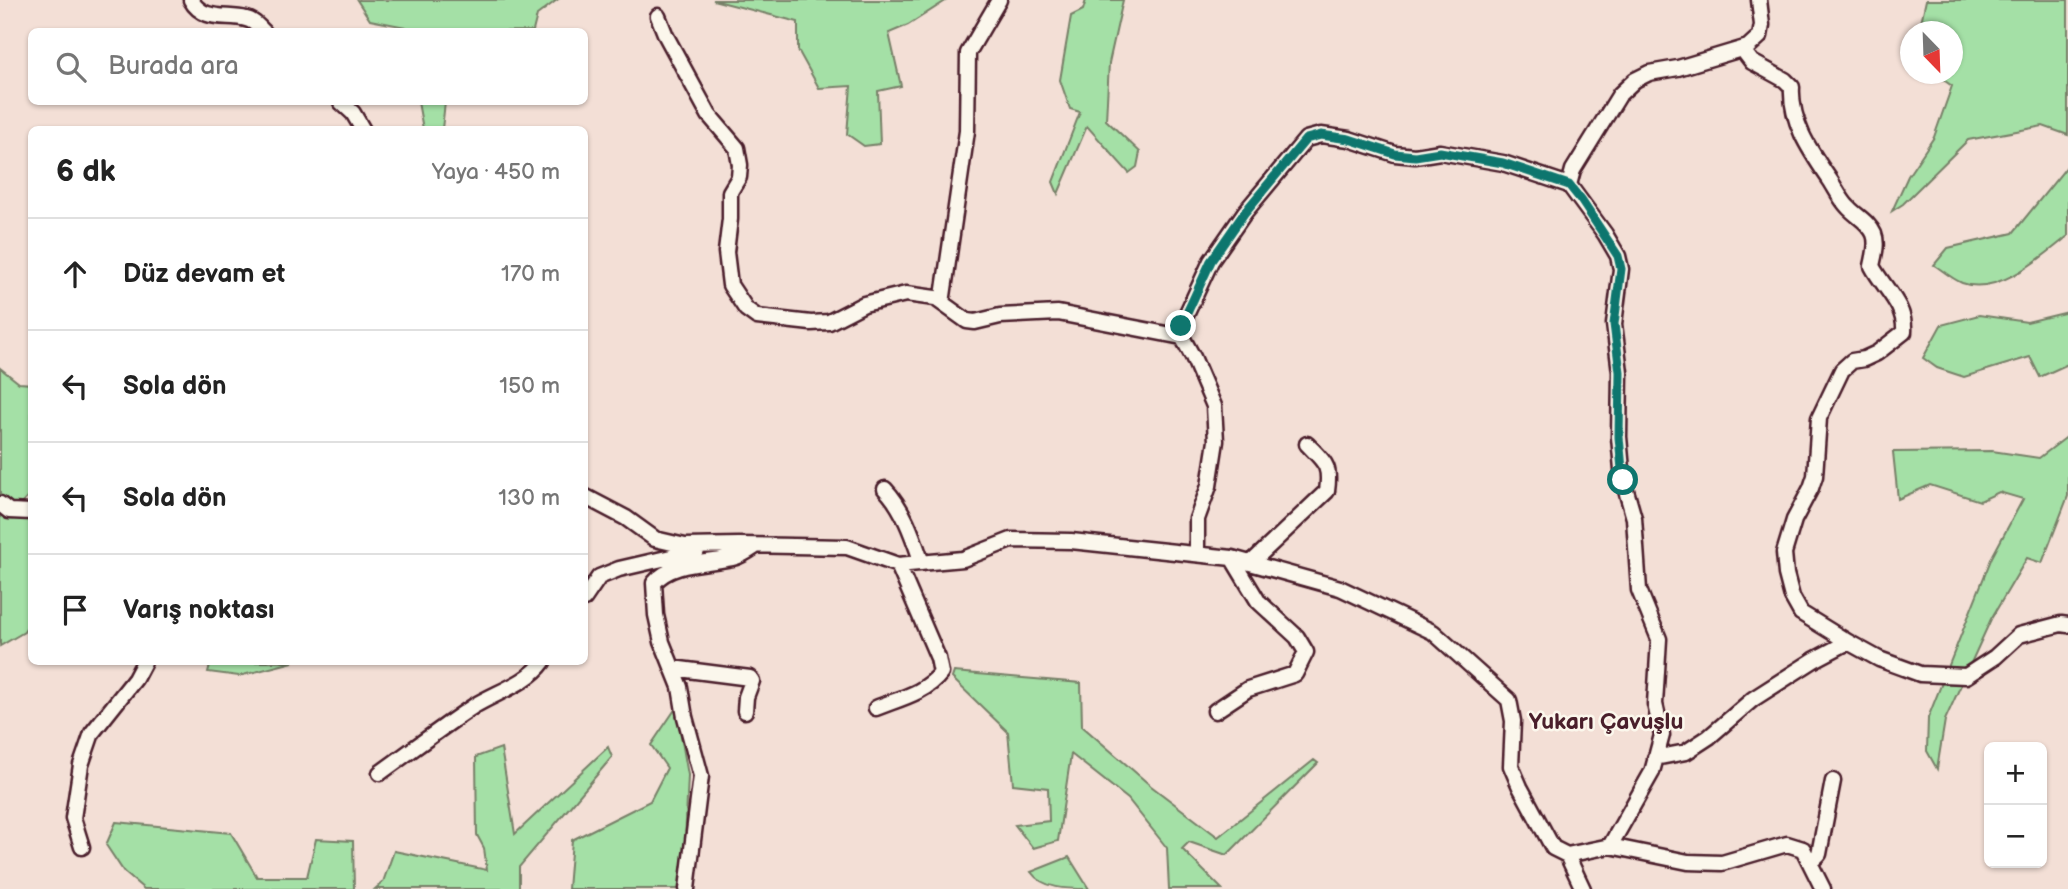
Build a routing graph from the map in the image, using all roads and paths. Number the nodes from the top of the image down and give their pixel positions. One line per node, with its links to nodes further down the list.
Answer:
1 (191, 0): 5 (street)
2 (999, 0): 10 (street)
3 (1759, 0): 6 (street)
4 (658, 16): 10 (street)
5 (259, 28)
6 (1742, 49): 9 (street); 26 (street)
7 (344, 105): 8 (street)
8 (361, 126)
9 (1569, 185): 11 (street); 35 (street)
10 (942, 303): 11 (street)
11 (1182, 337): 19 (street)
12 (1307, 444): 22 (street)
13 (885, 489): 21 (street)
14 (588, 498): 17 (street)
15 (0, 505): 16 (street)
16 (28, 512)
17 (722, 545): 18 (street); 24 (street)
18 (757, 545): 23 (street); 29 (street)
19 (1197, 553): 20 (street); 21 (street)
20 (1232, 558): 22 (street); 34 (street)
21 (922, 563): 23 (street)
22 (1251, 563): 40 (street)
23 (898, 565): 32 (street)
24 (588, 593)
25 (2068, 625): 26 (street)
26 (1848, 642): 35 (street)
27 (142, 665): 39 (street)
28 (540, 665): 36 (street)
29 (672, 668): 30 (street); 42 (street)
30 (716, 673): 31 (street); 33 (street)
31 (720, 689)
32 (876, 708)
33 (745, 711)
34 (1215, 711)
35 (1655, 758): 38 (street)
36 (380, 773)
37 (1833, 781): 41 (street)
38 (1610, 846): 40 (street); 41 (street)
39 (82, 847)
40 (1567, 855): 43 (street)
41 (1810, 863): 44 (street)
42 (687, 889)
43 (1583, 889)
44 (1823, 889)

